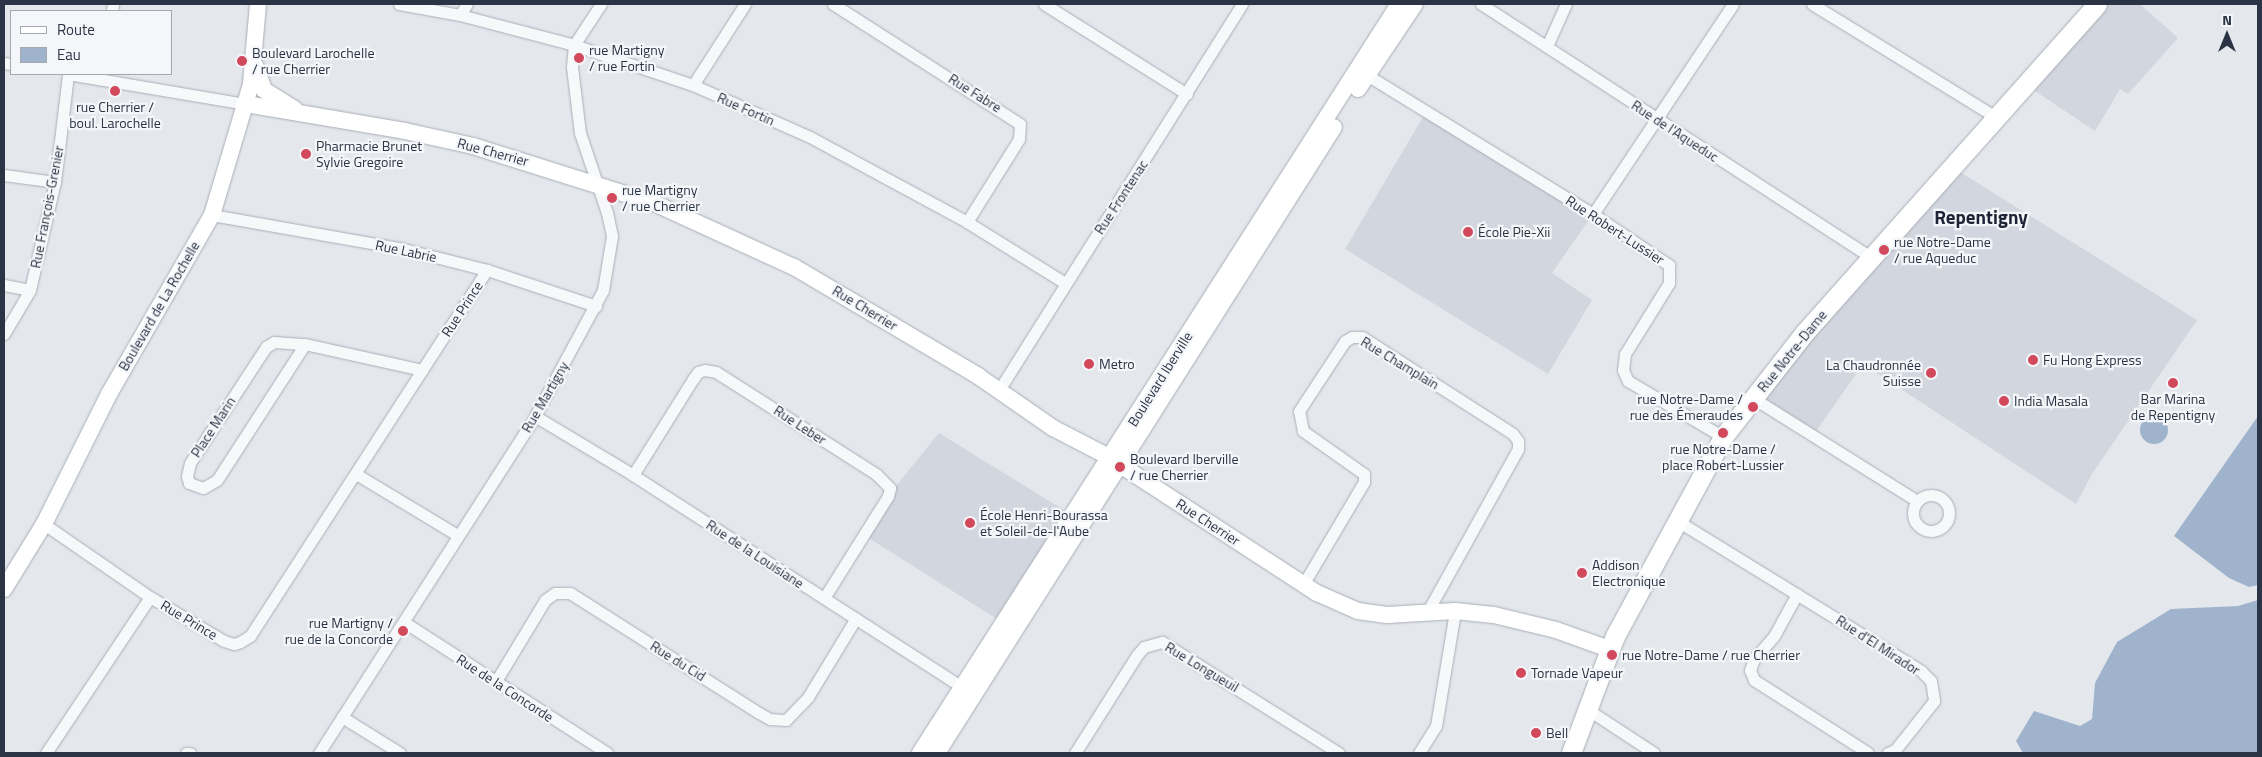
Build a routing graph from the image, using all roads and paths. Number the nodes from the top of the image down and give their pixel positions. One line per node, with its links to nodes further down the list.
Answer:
1 (258, 4): 17 (street, Boulevard de La Rochelle)
2 (399, 4): 16 (street, Rue Fortin)
3 (467, 4): 16 (street)
4 (601, 4): 18 (street, Rue Martigny)
5 (744, 4): 24 (street)
6 (833, 4): 35 (street, Rue Fabre)
7 (1044, 4): 25 (street)
8 (1242, 4): 25 (street, Rue Frontenac)
9 (1399, 4): 20 (street, Boulevard Iberville)
10 (1415, 4): 20 (street, Boulevard Iberville)
11 (1481, 4): 19 (street, Rue de l'Aqueduc)
12 (1566, 4): 19 (street)
13 (1733, 4): 29 (street)
14 (1812, 4): 27 (street)
15 (2097, 4): 27 (main road, Rue Notre-Dame)
16 (460, 15): 18 (street, Rue Fortin)
17 (256, 44): 26 (street, Boulevard de La Rochelle); 28 (street)
18 (574, 45): 24 (street, Rue Fortin); 32 (street, Rue Martigny)
19 (1547, 46): 29 (street, Rue de l'Aqueduc)
20 (1362, 72): 33 (street, Rue Robert-Lussier); 49 (street, Boulevard Iberville)
21 (68, 75): 31 (street, Rue François-Grenier)
22 (82, 75): 23 (street, Rue Cherrier)
23 (110, 77): 26 (street, Rue Cherrier)
24 (693, 85): 35 (street, Rue Fortin)
25 (1187, 94): 38 (street, Rue Frontenac)
26 (246, 104): 28 (street, Rue Cherrier); 34 (street, Boulevard de La Rochelle)
27 (1997, 118): 36 (main road, Rue Notre-Dame)
28 (334, 120): 32 (street, Rue Cherrier)
29 (1657, 120): 33 (street); 36 (street, Rue de l'Aqueduc)
30 (4, 174): 31 (street)
31 (55, 182): 40 (street, Rue François-Grenier)
32 (598, 183): 41 (street, Rue Martigny); 45 (street, Rue Cherrier)
33 (1593, 214): 48 (street, Rue Robert-Lussier)
34 (212, 215): 37 (street, Rue Labrie); 54 (street, Boulevard de La Rochelle)
35 (967, 222): 38 (street, Rue Fortin)
36 (1870, 257): 46 (main road, Rue Notre-Dame)
37 (487, 270): 41 (street, Rue Labrie); 44 (street, Rue Prince)
38 (1065, 283): 45 (street, Rue Frontenac)
39 (4, 286): 40 (street)
40 (30, 290): 42 (street, Rue François-Grenier)
41 (596, 306): 47 (street, Rue Martigny)
42 (4, 334)
43 (305, 344): 43 (street, Place Marin); 44 (street, Place Marin)
44 (422, 370): 50 (street, Rue Prince)
45 (999, 390): 49 (street, Rue Cherrier)
46 (1753, 398): 48 (main road, Rue Notre-Dame); 52 (street)
47 (535, 416): 51 (street, Rue de la Louisiane); 55 (street, Rue Martigny)
48 (1723, 437): 53 (main road, Rue Notre-Dame)
49 (1114, 462): 56 (street, Rue Cherrier); 67 (street, Boulevard Iberville)
50 (356, 474): 55 (street); 59 (street, Rue Prince)
51 (633, 475): 60 (street, Rue de la Louisiane); 60 (street, Rue Leber)
52 (1917, 501)
53 (1676, 520): 58 (street, Rue d'El Mirador); 65 (main road, Rue Notre-Dame)
54 (44, 524): 57 (street, Boulevard de La Rochelle); 59 (street, Rue Prince)
55 (457, 535): 64 (street, Rue Martigny)
56 (1304, 584): 62 (street, Rue Cherrier); 62 (street, Rue Champlain)
57 (4, 589)
58 (1798, 594): 83 (street); 84 (street, Rue d'El Mirador)
59 (150, 597): 70 (street)
60 (824, 598): 63 (street, Rue de la Louisiane)
61 (1455, 611): 62 (street, Rue Cherrier); 65 (street, Rue Cherrier); 80 (street)
62 (1426, 614)
63 (856, 618): 66 (street, Rue du Cid); 67 (street, Rue de la Louisiane)
64 (404, 622): 66 (street, Rue de la Concorde); 69 (street, Rue Martigny)
65 (1609, 649): 68 (main road, Rue Notre-Dame)
66 (496, 681): 75 (street, Rue de la Concorde)
67 (968, 691): 76 (street, Boulevard Iberville); 77 (street, Boulevard Iberville)
68 (1587, 709): 81 (main road, Rue Notre-Dame); 82 (street)
69 (342, 717): 73 (street, Rue Martigny); 74 (street)
70 (46, 753)
71 (186, 753): 72 (street)
72 (190, 753)
73 (319, 753)
74 (400, 753)
75 (606, 753)
76 (920, 753)
77 (937, 753)
78 (1075, 753): 79 (street, Rue Longueuil)
79 (1339, 753)
80 (1419, 753)
81 (1571, 753)
82 (1654, 753)
83 (1868, 753)
84 (1888, 753)

